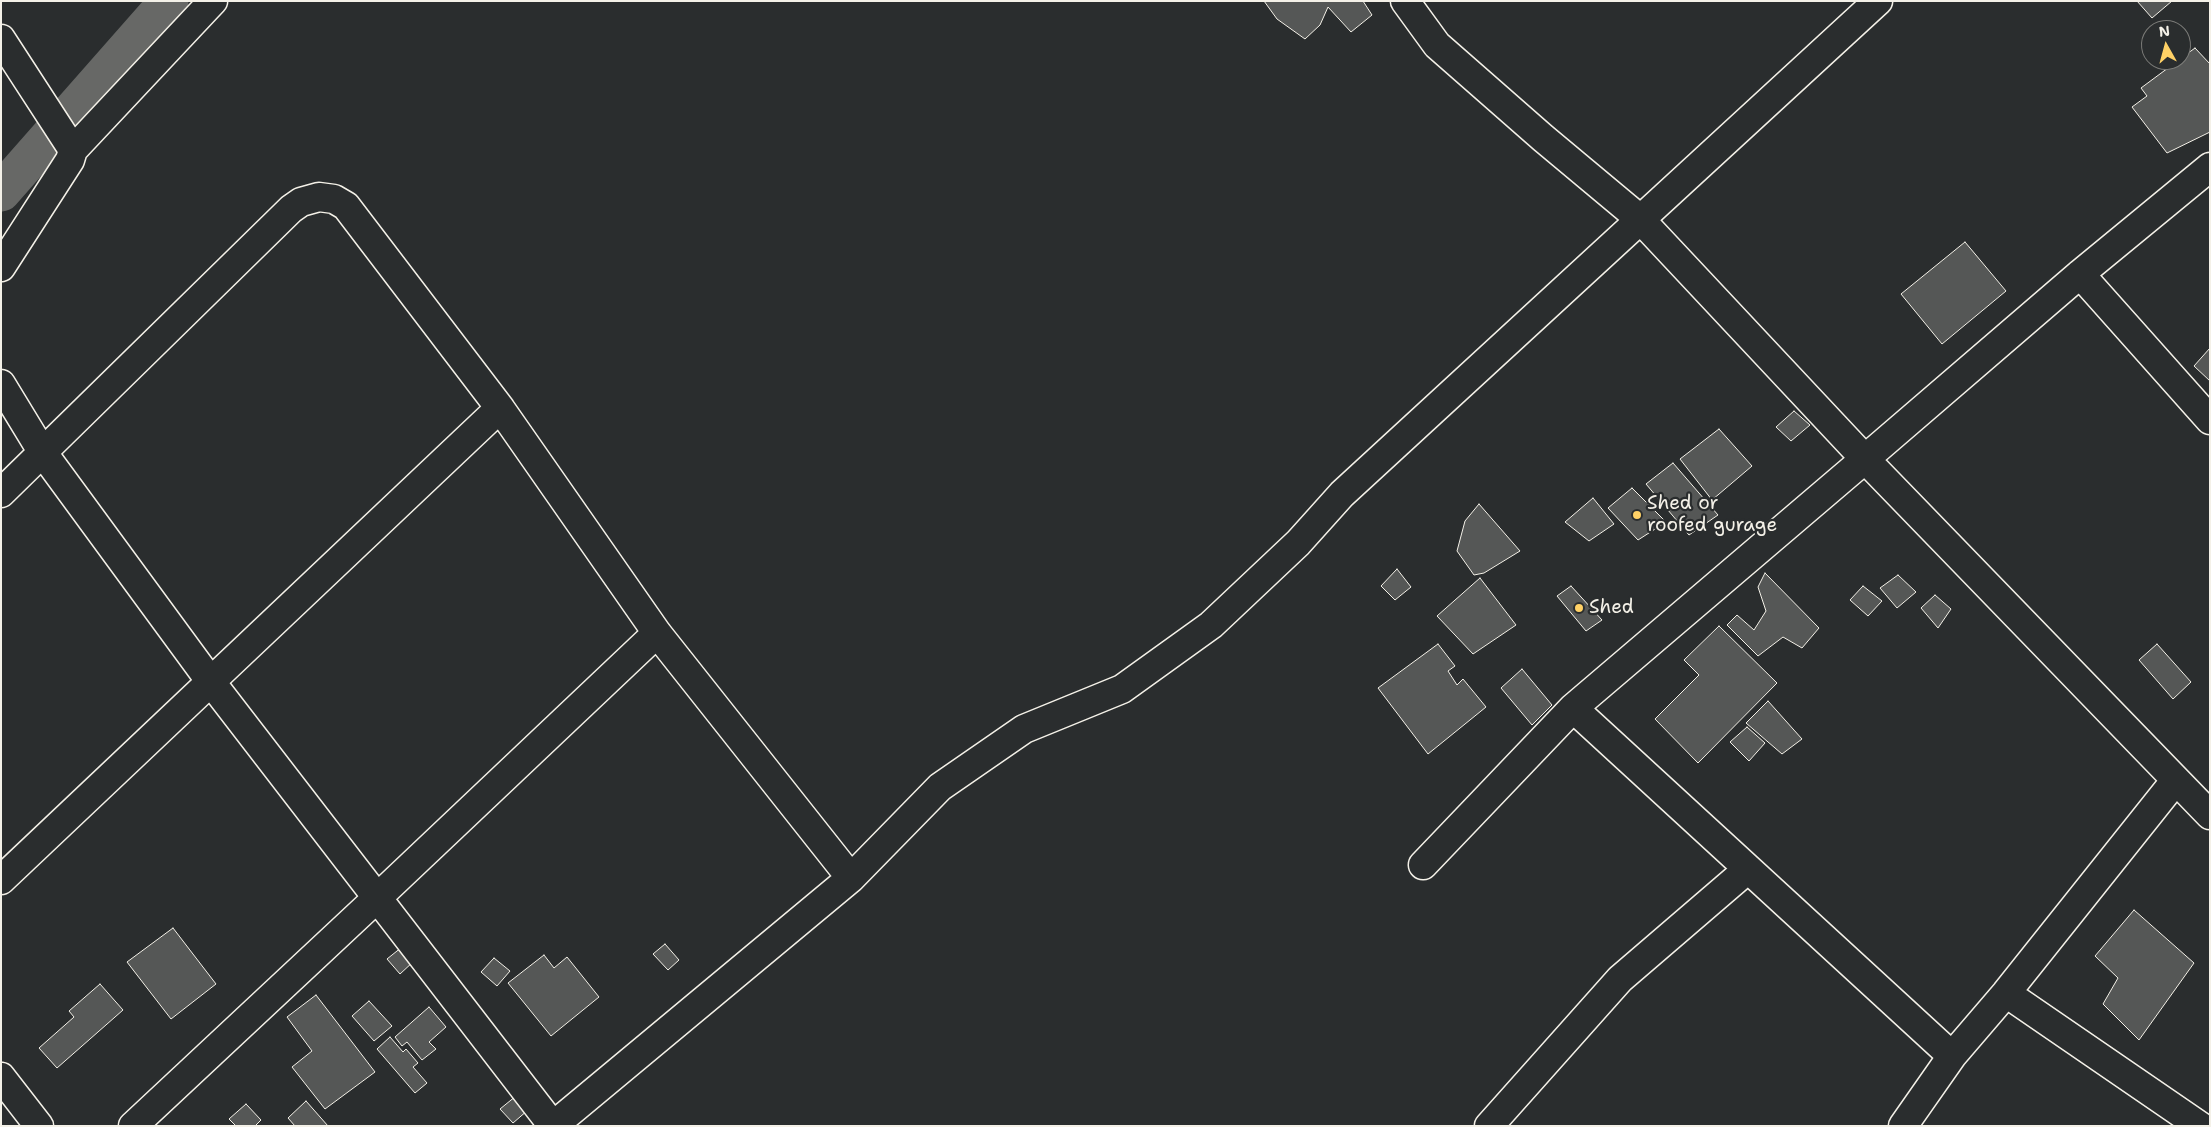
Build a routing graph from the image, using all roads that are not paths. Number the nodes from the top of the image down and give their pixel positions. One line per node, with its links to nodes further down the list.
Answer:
1 (212, 1): 5 (street)
2 (1405, 1): 7 (street)
3 (1878, 1): 7 (street)
4 (1, 39): 5 (street)
5 (73, 150): 8 (street)
6 (2210, 167): 9 (street)
7 (1640, 219): 14 (street); 23 (street)
8 (1, 267)
9 (2080, 274): 12 (street); 14 (street)
10 (1, 384): 13 (street)
11 (500, 408): 13 (street); 16 (street); 17 (street)
12 (2210, 420)
13 (43, 453): 15 (street); 17 (street)
14 (1865, 460): 18 (street); 19 (street)
15 (1, 493)
16 (657, 633): 23 (street); 25 (street)
17 (211, 682): 24 (street); 25 (street)
18 (1573, 708): 21 (street); 22 (street)
19 (2175, 781): 20 (street); 26 (street)
20 (2210, 815)
21 (1423, 865)
22 (1748, 869): 27 (street); 32 (street)
23 (851, 878): 31 (street)
24 (1, 880)
25 (377, 898): 30 (street); 31 (street)
26 (2006, 993): 27 (street); 34 (street)
27 (1952, 1056): 33 (street)
28 (1, 1077): 29 (street)
29 (39, 1126)
30 (133, 1126)
31 (553, 1126)
32 (1489, 1126)
33 (1903, 1126)
34 (2200, 1126)

